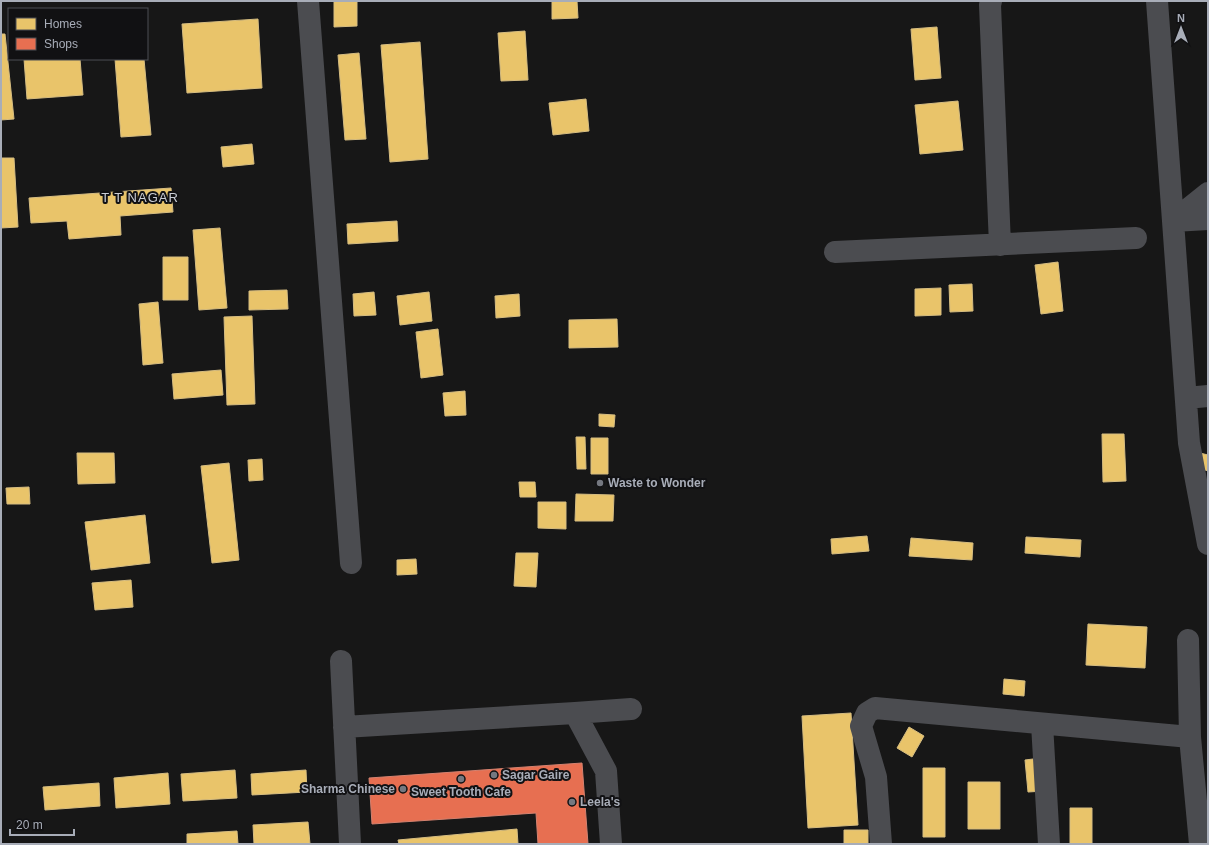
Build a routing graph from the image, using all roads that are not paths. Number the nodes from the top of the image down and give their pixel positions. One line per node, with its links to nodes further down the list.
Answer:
1 (308, 1): 14 (street)
2 (991, 1): 8 (street)
3 (1158, 1): 6 (street)
4 (1208, 193): 6 (street)
5 (1208, 219): 6 (street)
6 (1173, 221): 11 (street)
7 (1136, 238): 8 (street)
8 (1000, 245): 9 (street)
9 (835, 252)
10 (1208, 396): 11 (street)
11 (1186, 398): 12 (street)
12 (1199, 445): 13 (street)
13 (1208, 544)
14 (350, 563)
15 (1188, 640): 21 (street)
16 (341, 661): 20 (street)
17 (631, 709): 18 (street)
18 (575, 713): 20 (street); 23 (street)
19 (1042, 724): 21 (street); 24 (street); 25 (street)
20 (344, 727): 22 (street)
21 (1190, 737): 26 (street)
22 (350, 844)
23 (611, 844)
24 (881, 844)
25 (1050, 844)
26 (1200, 844)

